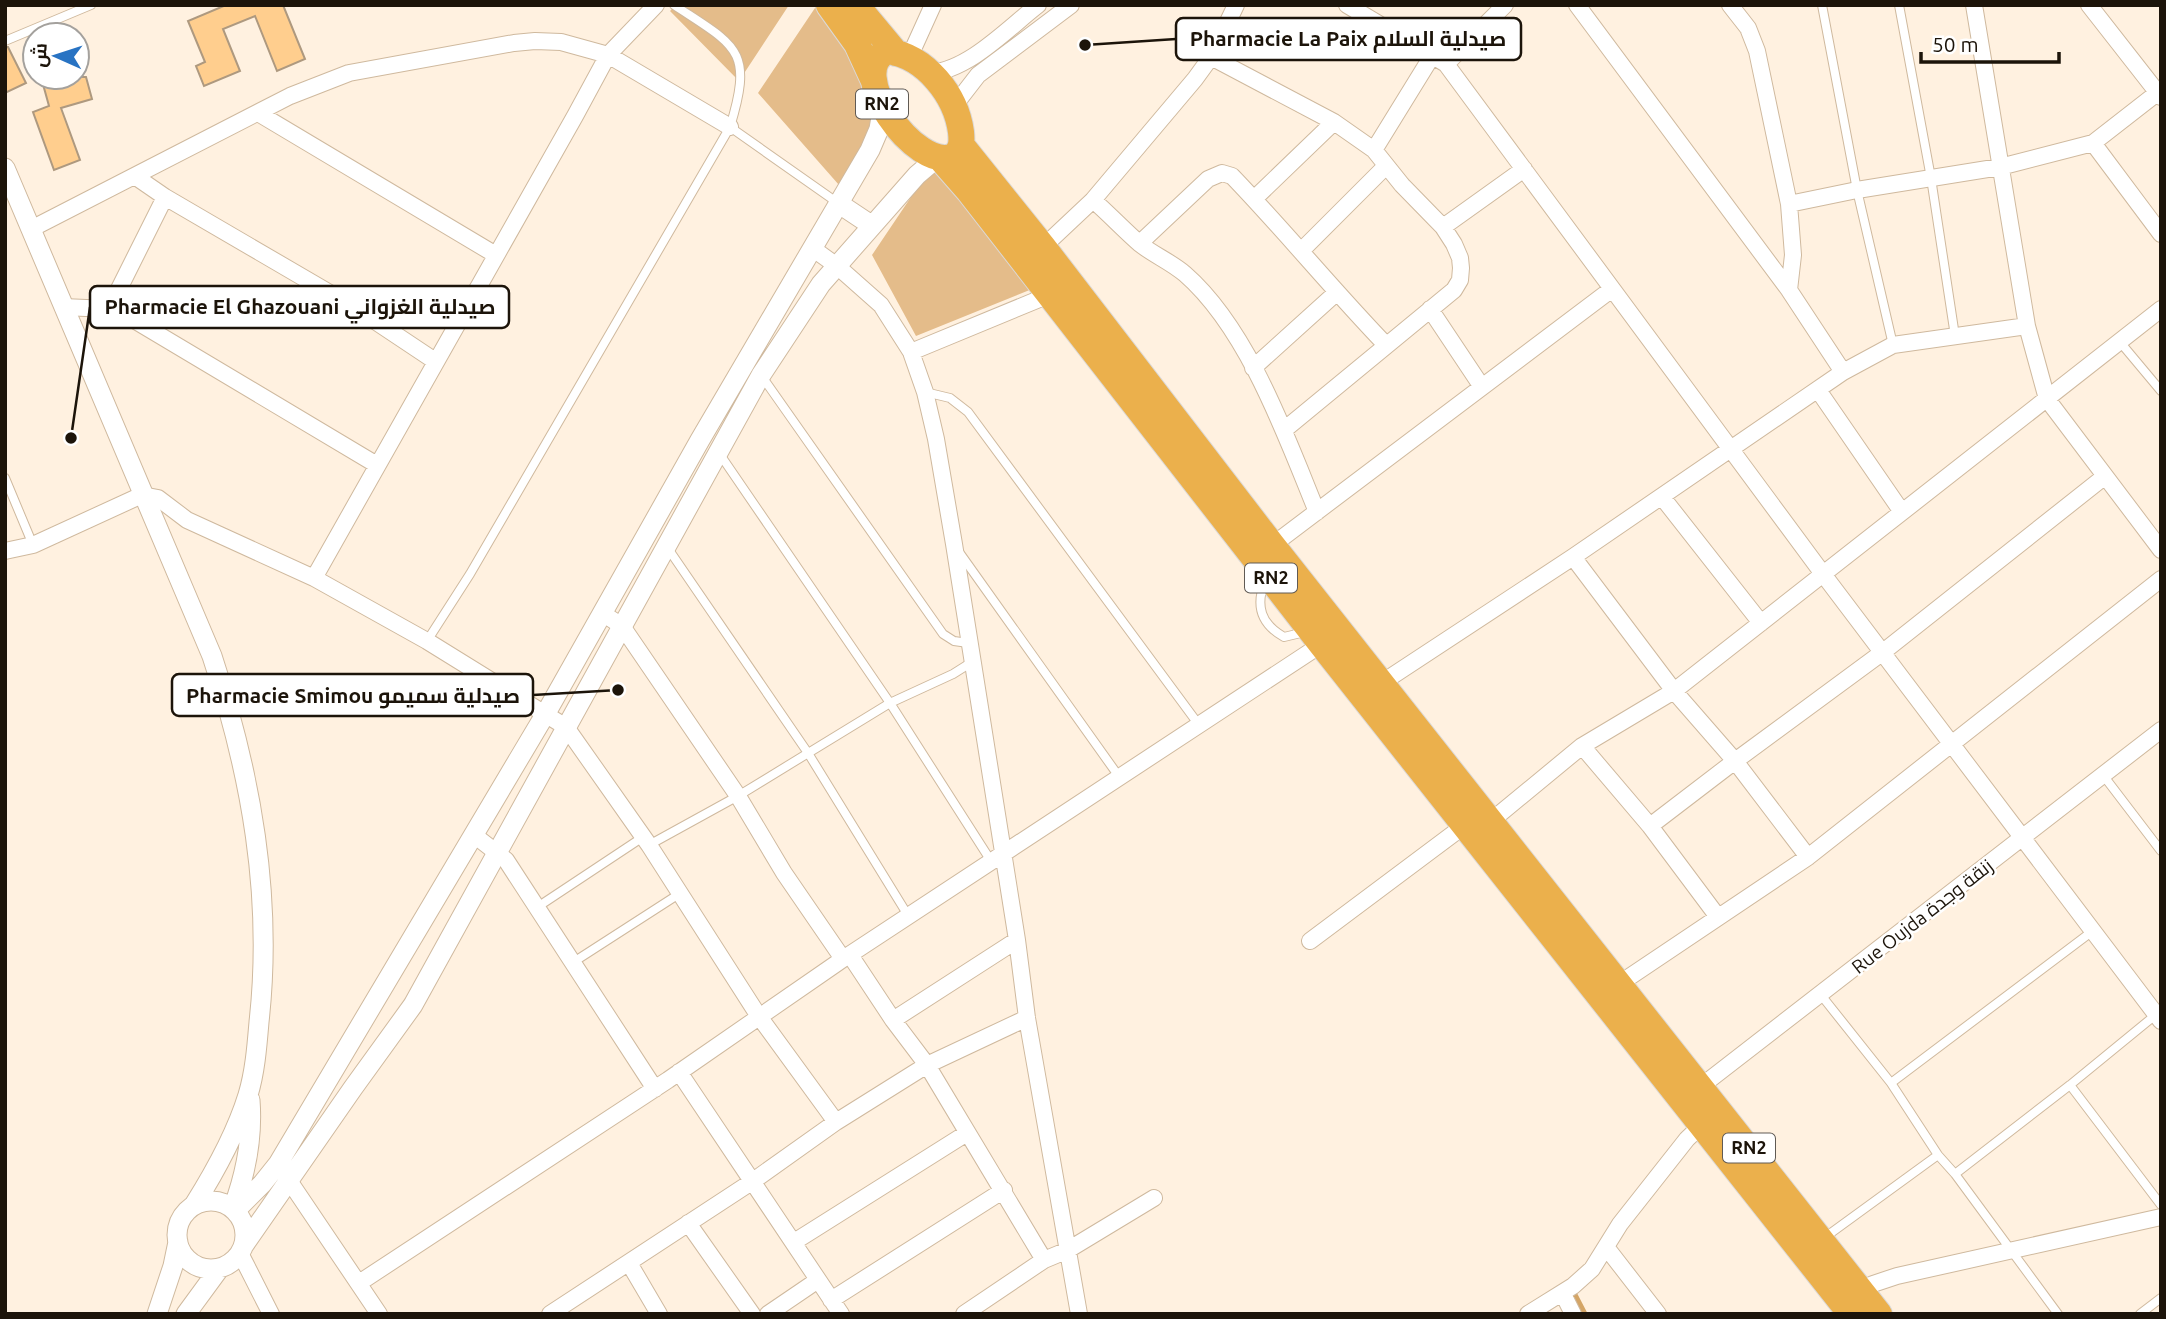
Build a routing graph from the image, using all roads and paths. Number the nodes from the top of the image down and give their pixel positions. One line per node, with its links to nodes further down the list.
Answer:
1 (91, 5): 21 (lane)
2 (656, 5): 22 (street)
3 (674, 5): 31 (lane)
4 (829, 5): 27 (highway, RN2)
5 (856, 5): 19 (highway, RN2)
6 (933, 5): 25 (street)
7 (1038, 5): 25 (street)
8 (1071, 5): 28 (street)
9 (1236, 5): 23 (street)
10 (1347, 5): 24 (street)
11 (1489, 5): 20 (lane)
12 (1505, 5): 20 (street)
13 (1577, 5): 58 (street)
14 (1730, 5): 46 (street)
15 (1822, 5): 41 (lane)
16 (1899, 5): 40 (lane)
17 (2089, 5): 26 (street)
18 (1974, 6): 36 (street)
19 (875, 18): 25 (highway, RN2)
20 (1486, 25): 24 (street)
21 (5, 41)
22 (608, 55): 29 (street); 31 (street); 55 (street)
23 (1211, 57): 30 (street); 44 (street)
24 (1439, 60): 33 (street); 38 (street)
25 (912, 61): 27 (highway, RN2); 28 (highway, RN2)
26 (2160, 93): 32 (street)
27 (879, 94): 34 (highway, RN2); 45 (street)
28 (954, 106): 34 (highway, RN2)
29 (258, 113): 39 (street); 55 (street)
30 (1334, 122): 33 (street); 43 (street)
31 (730, 127): 45 (lane); 105 (lane)
32 (2093, 143): 36 (street); 50 (street)
33 (1374, 150): 35 (street)
34 (947, 154): 47 (street); 52 (highway, RN2); 60 (highway, RN2)
35 (1386, 166): 48 (street); 54 (street)
36 (2000, 167): 40 (street); 65 (street)
37 (5, 168): 49 (street)
38 (1524, 169): 48 (street); 57 (street)
39 (136, 177): 42 (street); 49 (street)
40 (1931, 178): 41 (street); 66 (lane)
41 (1857, 190): 46 (street); 69 (lane)
42 (165, 197): 62 (street); 71 (street)
43 (1254, 199): 51 (street); 54 (street)
44 (1093, 200): 51 (street); 52 (street)
45 (838, 203): 47 (street); 53 (street)
46 (1789, 204): 58 (street)
47 (871, 225): 56 (street)
48 (1443, 227): 63 (street)
49 (30, 229): 61 (street)
50 (2161, 234)
51 (1140, 243): 72 (street)
52 (1043, 247): 97 (highway, RN2)
53 (812, 248): 56 (street); 81 (street)
54 (1301, 251): 59 (street)
55 (496, 256): 71 (street)
56 (836, 266): 70 (street); 74 (street)
57 (1612, 289): 75 (street); 82 (street)
58 (1789, 290): 73 (street)
59 (1336, 293): 68 (street); 72 (street)
60 (1049, 295): 70 (street); 97 (highway, RN2)
61 (63, 307): 62 (street); 87 (street)
62 (109, 309): 84 (street)
63 (1430, 309): 68 (street); 75 (street)
64 (2161, 309): 67 (street)
65 (2027, 326): 66 (street); 79 (street)
66 (1955, 336): 69 (street)
67 (2120, 342): 78 (lane); 79 (street)
68 (1386, 345): 80 (street)
69 (1893, 345): 73 (street)
70 (911, 352): 77 (street)
71 (435, 361): 84 (street)
72 (1252, 368): 80 (street)
73 (1843, 372): 76 (street)
74 (761, 375): 83 (street); 106 (lane)
75 (1482, 387): 89 (street)
76 (1818, 390): 82 (street); 90 (street)
77 (925, 391): 91 (street); 113 (lane)
78 (2161, 391)
79 (2047, 399): 85 (street); 90 (street)
80 (1284, 430): 89 (street)
81 (700, 440): 83 (street); 101 (street)
82 (1732, 450): 88 (street); 98 (street)
83 (719, 452): 93 (street); 111 (lane)
84 (377, 464): 99 (street)
85 (2104, 477): 94 (street); 107 (street)
86 (5, 478): 92 (lane)
87 (142, 495): 92 (street); 99 (street); 152 (street)
88 (1662, 497): 96 (street); 102 (street)
89 (1317, 512): 97 (street)
90 (1902, 512): 98 (street)
91 (954, 544): 106 (street); 121 (lane)
92 (33, 545): 95 (street)
93 (666, 546): 103 (street); 118 (lane)
94 (2161, 550)
95 (5, 551)
96 (1573, 557): 109 (street); 110 (street)
97 (1265, 559): 104 (highway, RN2)
98 (1823, 574): 102 (street); 107 (street)
99 (314, 578): 105 (street)
100 (2161, 579): 116 (street)
101 (602, 613): 103 (street); 112 (street)
102 (1761, 622): 110 (street)
103 (622, 626): 114 (street); 122 (street)
104 (1325, 635): 109 (highway, RN2); 113 (street); 124 (highway, RN2)
105 (427, 641): 112 (street)
106 (968, 643): 108 (street)
107 (1883, 652): 116 (street); 119 (street)
108 (972, 662): 111 (lane); 130 (street)
109 (1382, 682): 124 (highway, RN2)
110 (1674, 691): 117 (street); 119 (street)
111 (890, 703): 118 (lane); 130 (lane)
112 (546, 713): 114 (street); 125 (street)
113 (1199, 726): 121 (street)
114 (566, 727): 127 (street); 129 (street)
115 (2161, 730): 120 (street, Rue Oujda زنقة وجدة)
116 (1952, 744): 126 (street); 131 (street)
117 (1583, 747): 123 (street); 124 (street)
118 (808, 753): 122 (lane); 134 (lane)
119 (1735, 761): 123 (street); 131 (street)
120 (2102, 775): 126 (street, Rue Oujda زنقة وجدة); 128 (lane)
121 (1120, 778): 130 (street)
122 (738, 796): 127 (lane); 139 (street)
123 (1650, 826): 135 (street)
124 (1477, 827): 138 (street); 141 (highway, RN2)
125 (474, 835): 129 (street); 162 (street)
126 (2022, 836): 136 (street); 142 (street, Rue Oujda زنقة وجدة)
127 (646, 841): 132 (street); 133 (lane)
128 (2161, 850)
129 (497, 852): 133 (street); 161 (street)
130 (997, 857): 134 (street); 137 (street)
131 (1808, 857): 135 (street)
132 (679, 894): 140 (lane); 143 (street)
133 (536, 908): 140 (street)
134 (909, 917): 139 (street)
135 (1718, 917): 141 (street)
136 (2094, 930): 144 (street); 149 (lane)
137 (1017, 940): 145 (street); 146 (street)
138 (1310, 941)
139 (846, 957): 143 (street); 146 (street)
140 (572, 963): 151 (street)
141 (1610, 990): 153 (highway, RN2)
142 (1821, 995): 149 (lane); 153 (street, Rue Oujda زنقة وجدة)
143 (758, 1016): 148 (street); 155 (street)
144 (2159, 1016): 150 (lane)
145 (1027, 1018): 147 (street); 175 (street)
146 (893, 1020): 147 (street)
147 (927, 1065): 155 (street); 156 (street)
148 (679, 1073): 151 (street); 160 (street)
149 (1891, 1083): 157 (lane)
150 (2070, 1086): 159 (lane); 166 (lane)
151 (655, 1089): 181 (street)
152 (249, 1093): 158 (street); 165 (street)
153 (1692, 1094): 154 (highway, RN2)
154 (1710, 1118): 170 (highway, RN2); 173 (street); 184 (highway, RN2)
155 (836, 1122): 160 (street)
156 (967, 1133): 163 (street); 172 (street)
157 (1938, 1155): 159 (lane); 170 (lane)
158 (244, 1174): 162 (street); 167 (street)
159 (1955, 1174): 176 (lane)
160 (753, 1181): 169 (street); 172 (street)
161 (289, 1182): 174 (street); 181 (street)
162 (262, 1184): 167 (street)
163 (1004, 1190): 177 (street); 185 (street)
164 (1154, 1198): 175 (street)
165 (194, 1205): 167 (street); 171 (street)
166 (2161, 1205)
167 (235, 1209): 174 (street)
168 (2161, 1217): 176 (street)
169 (688, 1223): 178 (street); 192 (street)
170 (1822, 1239): 184 (highway, RN2)
171 (178, 1242): 179 (street); 186 (street)
172 (794, 1242): 180 (street)
173 (1606, 1247): 182 (street); 198 (street)
174 (242, 1249): 179 (street); 188 (street)
175 (1068, 1251): 177 (street); 195 (street)
176 (2012, 1252): 184 (street); 200 (lane)
177 (1044, 1260): 194 (street)
178 (629, 1263): 190 (street); 191 (street)
179 (219, 1269): 187 (street)
180 (818, 1280): 185 (street); 193 (street)
181 (359, 1283): 189 (street)
182 (1563, 1294): 196 (street); 197 (street)
183 (2161, 1298): 201 (lane)
184 (1851, 1302): 199 (highway, RN2)
185 (836, 1307)
186 (157, 1314)
187 (186, 1314)
188 (271, 1314)
189 (379, 1314)
190 (550, 1314)
191 (659, 1314)
192 (752, 1314)
193 (768, 1314)
194 (964, 1314)
195 (1079, 1314)
196 (1528, 1314)
197 (1573, 1314)
198 (1658, 1314)
199 (1879, 1314)
200 (2059, 1314)
201 (2140, 1314)

